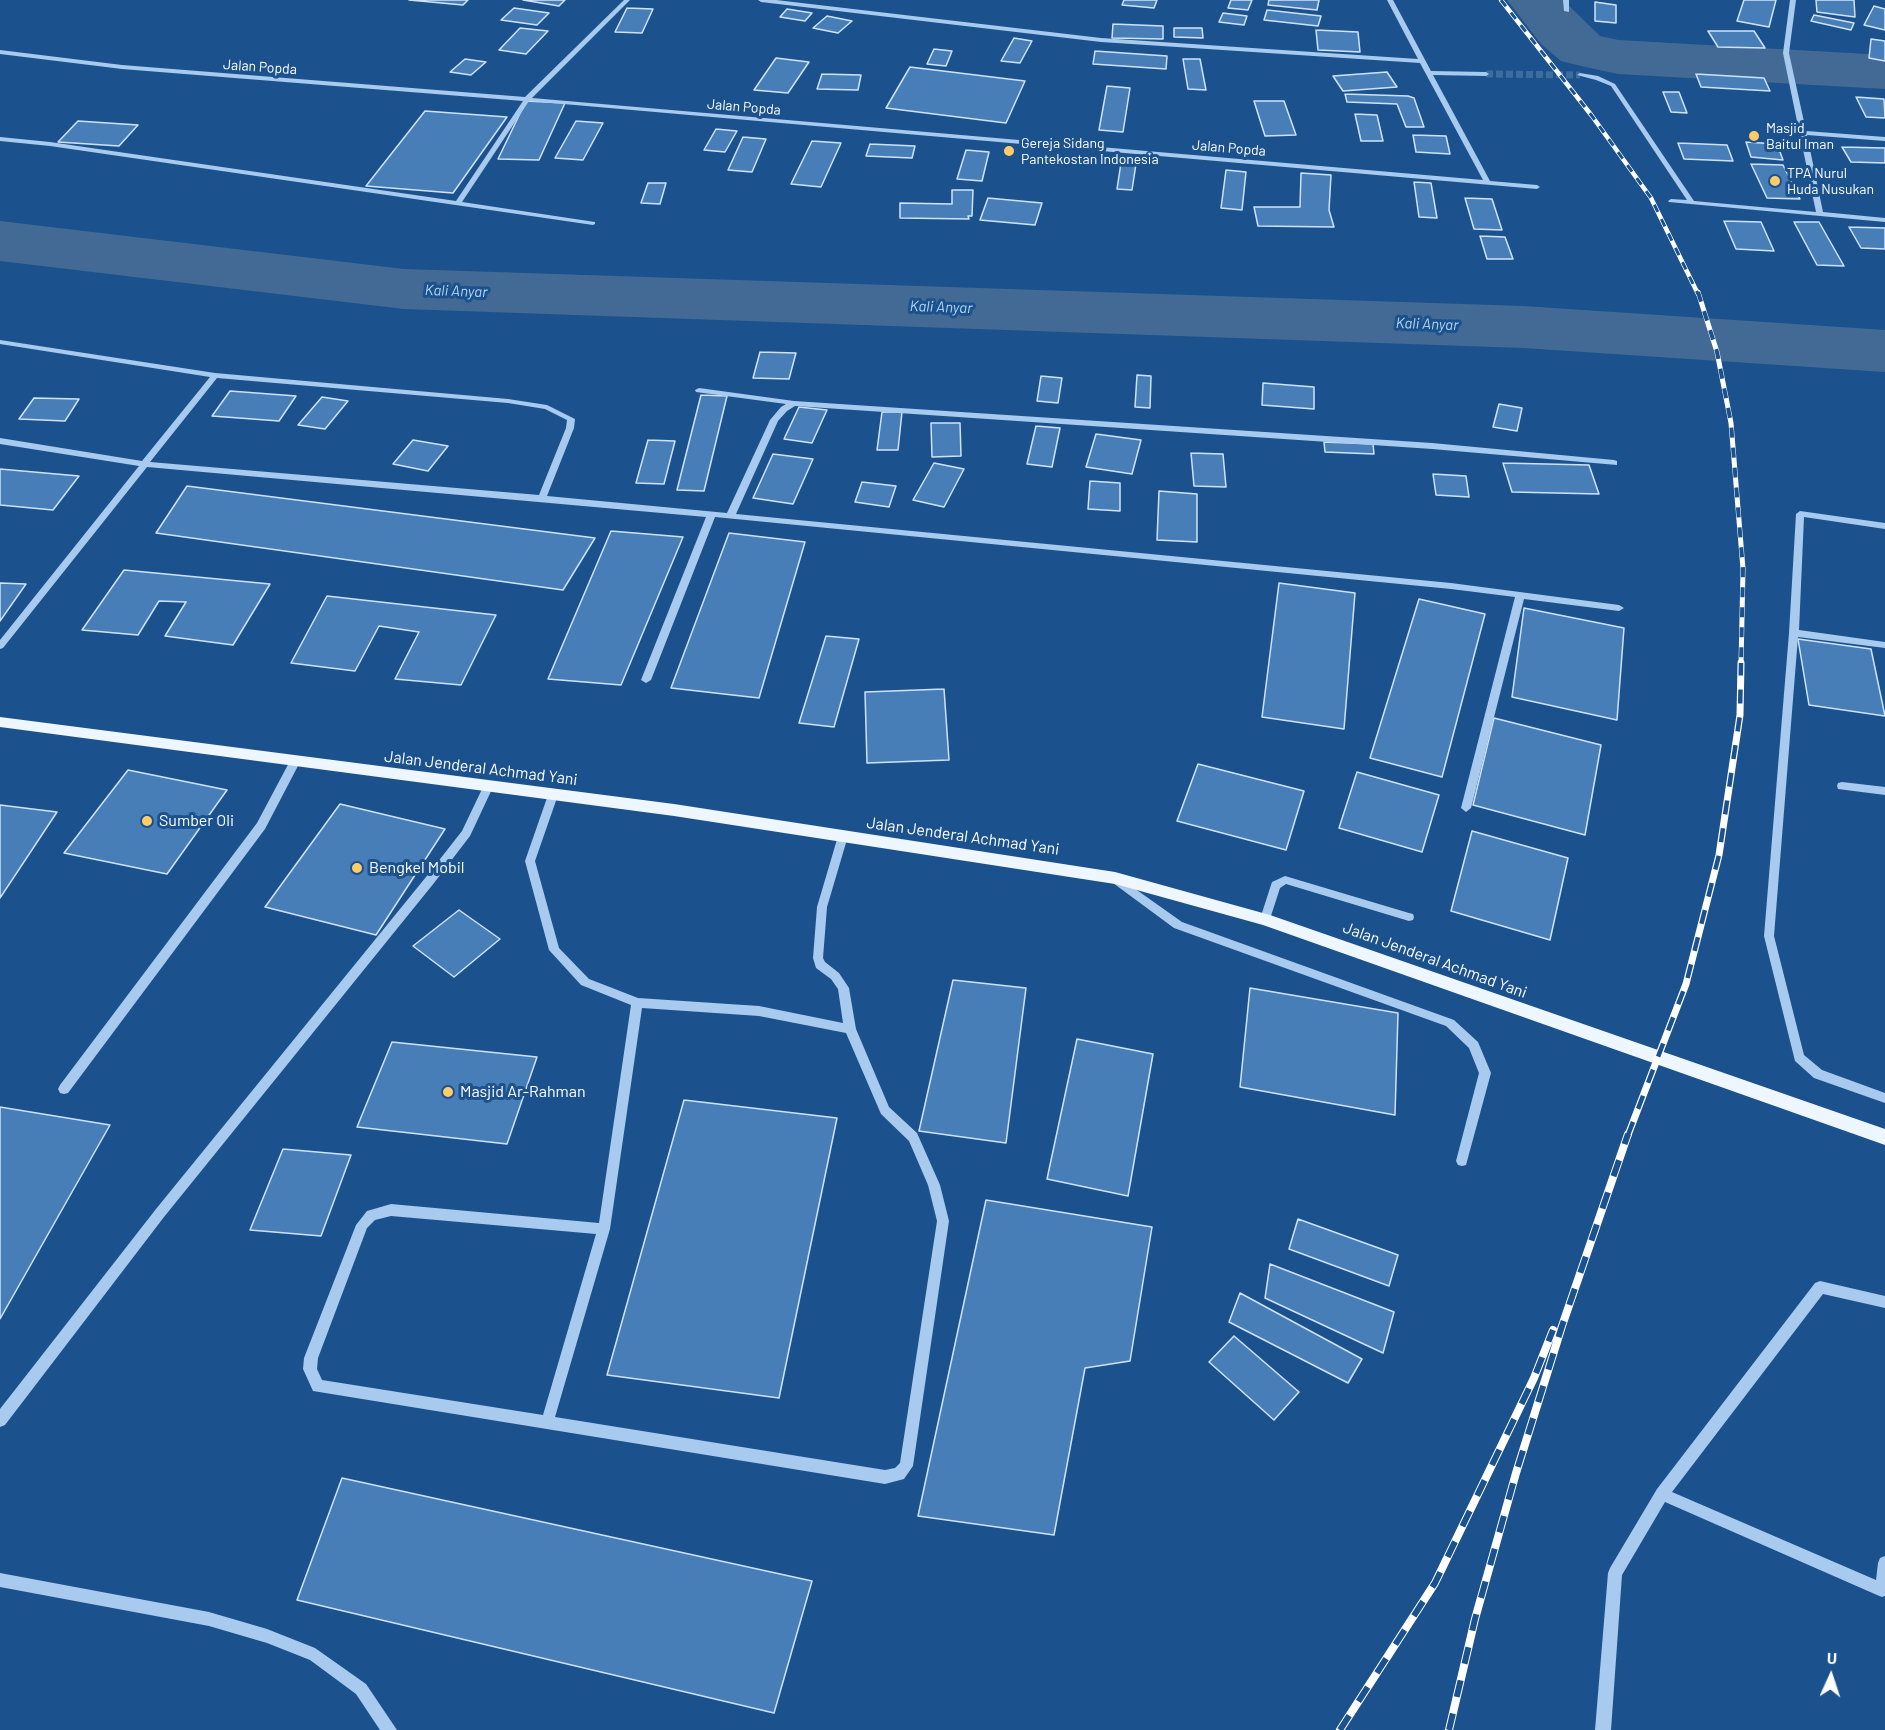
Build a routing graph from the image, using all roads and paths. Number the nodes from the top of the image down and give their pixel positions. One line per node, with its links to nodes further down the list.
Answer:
1 (627, 0): 12 (street)
2 (760, 0): 8 (street)
3 (1390, 0): 8 (street)
4 (1566, 0): 6 (street)
5 (1793, 0): 13 (street)
6 (1567, 11)
7 (0, 52): 12 (street, Jalan Popda)
8 (1421, 61): 9 (street)
9 (1428, 73): 10 (street); 16 (street)
10 (1486, 75)
11 (1580, 75): 20 (street)
12 (527, 99): 16 (street, Jalan Popda); 19 (street)
13 (1801, 133): 15 (street); 21 (street)
14 (0, 139): 19 (street)
15 (1885, 139)
16 (1487, 182): 17 (street, Jalan Popda)
17 (1537, 187)
18 (1671, 201): 20 (street)
19 (458, 203): 23 (street)
20 (1692, 203): 21 (street)
21 (1820, 214): 22 (street)
22 (1885, 220)
23 (593, 223)
24 (0, 342): 25 (street)
25 (215, 375): 30 (street); 31 (street)
26 (699, 390): 27 (street)
27 (794, 404): 29 (street); 33 (street)
28 (0, 441): 30 (street)
29 (1614, 463)
30 (145, 464): 31 (street); 39 (street)
31 (542, 498): 32 (street)
32 (711, 516): 33 (street); 40 (street)
33 (730, 517): 35 (street)
34 (1885, 526): 37 (street)
35 (1520, 595): 36 (street); 47 (street)
36 (1619, 608)
37 (1794, 633): 38 (street); 55 (street)
38 (1885, 645)
39 (0, 646)
40 (646, 680)
41 (0, 723): 42 (main road, Jalan Jenderal Achmad Yani)
42 (295, 762): 44 (main road, Jalan Jenderal Achmad Yani); 54 (street)
43 (1842, 786): 45 (street)
44 (488, 788): 46 (main road, Jalan Jenderal Achmad Yani); 60 (street)
45 (1885, 791)
46 (553, 795): 48 (main road, Jalan Jenderal Achmad Yani); 52 (street)
47 (1466, 808)
48 (843, 836): 49 (main road, Jalan Jenderal Achmad Yani); 53 (street)
49 (1115, 878): 51 (main road, Jalan Jenderal Achmad Yani); 57 (street)
50 (1409, 917): 51 (street)
51 (1265, 920): 56 (main road, Jalan Jenderal Achmad Yani)
52 (637, 1003): 53 (street); 58 (street)
53 (850, 1029): 61 (street)
54 (64, 1089)
55 (1885, 1098)
56 (1885, 1137)
57 (1462, 1161)
58 (604, 1229): 61 (street); 61 (street)
59 (1885, 1302): 62 (street)
60 (0, 1420)
61 (547, 1423)
62 (1662, 1494): 63 (street); 66 (street)
63 (1885, 1563)
64 (0, 1580): 65 (street)
65 (389, 1730)
66 (1603, 1730)

